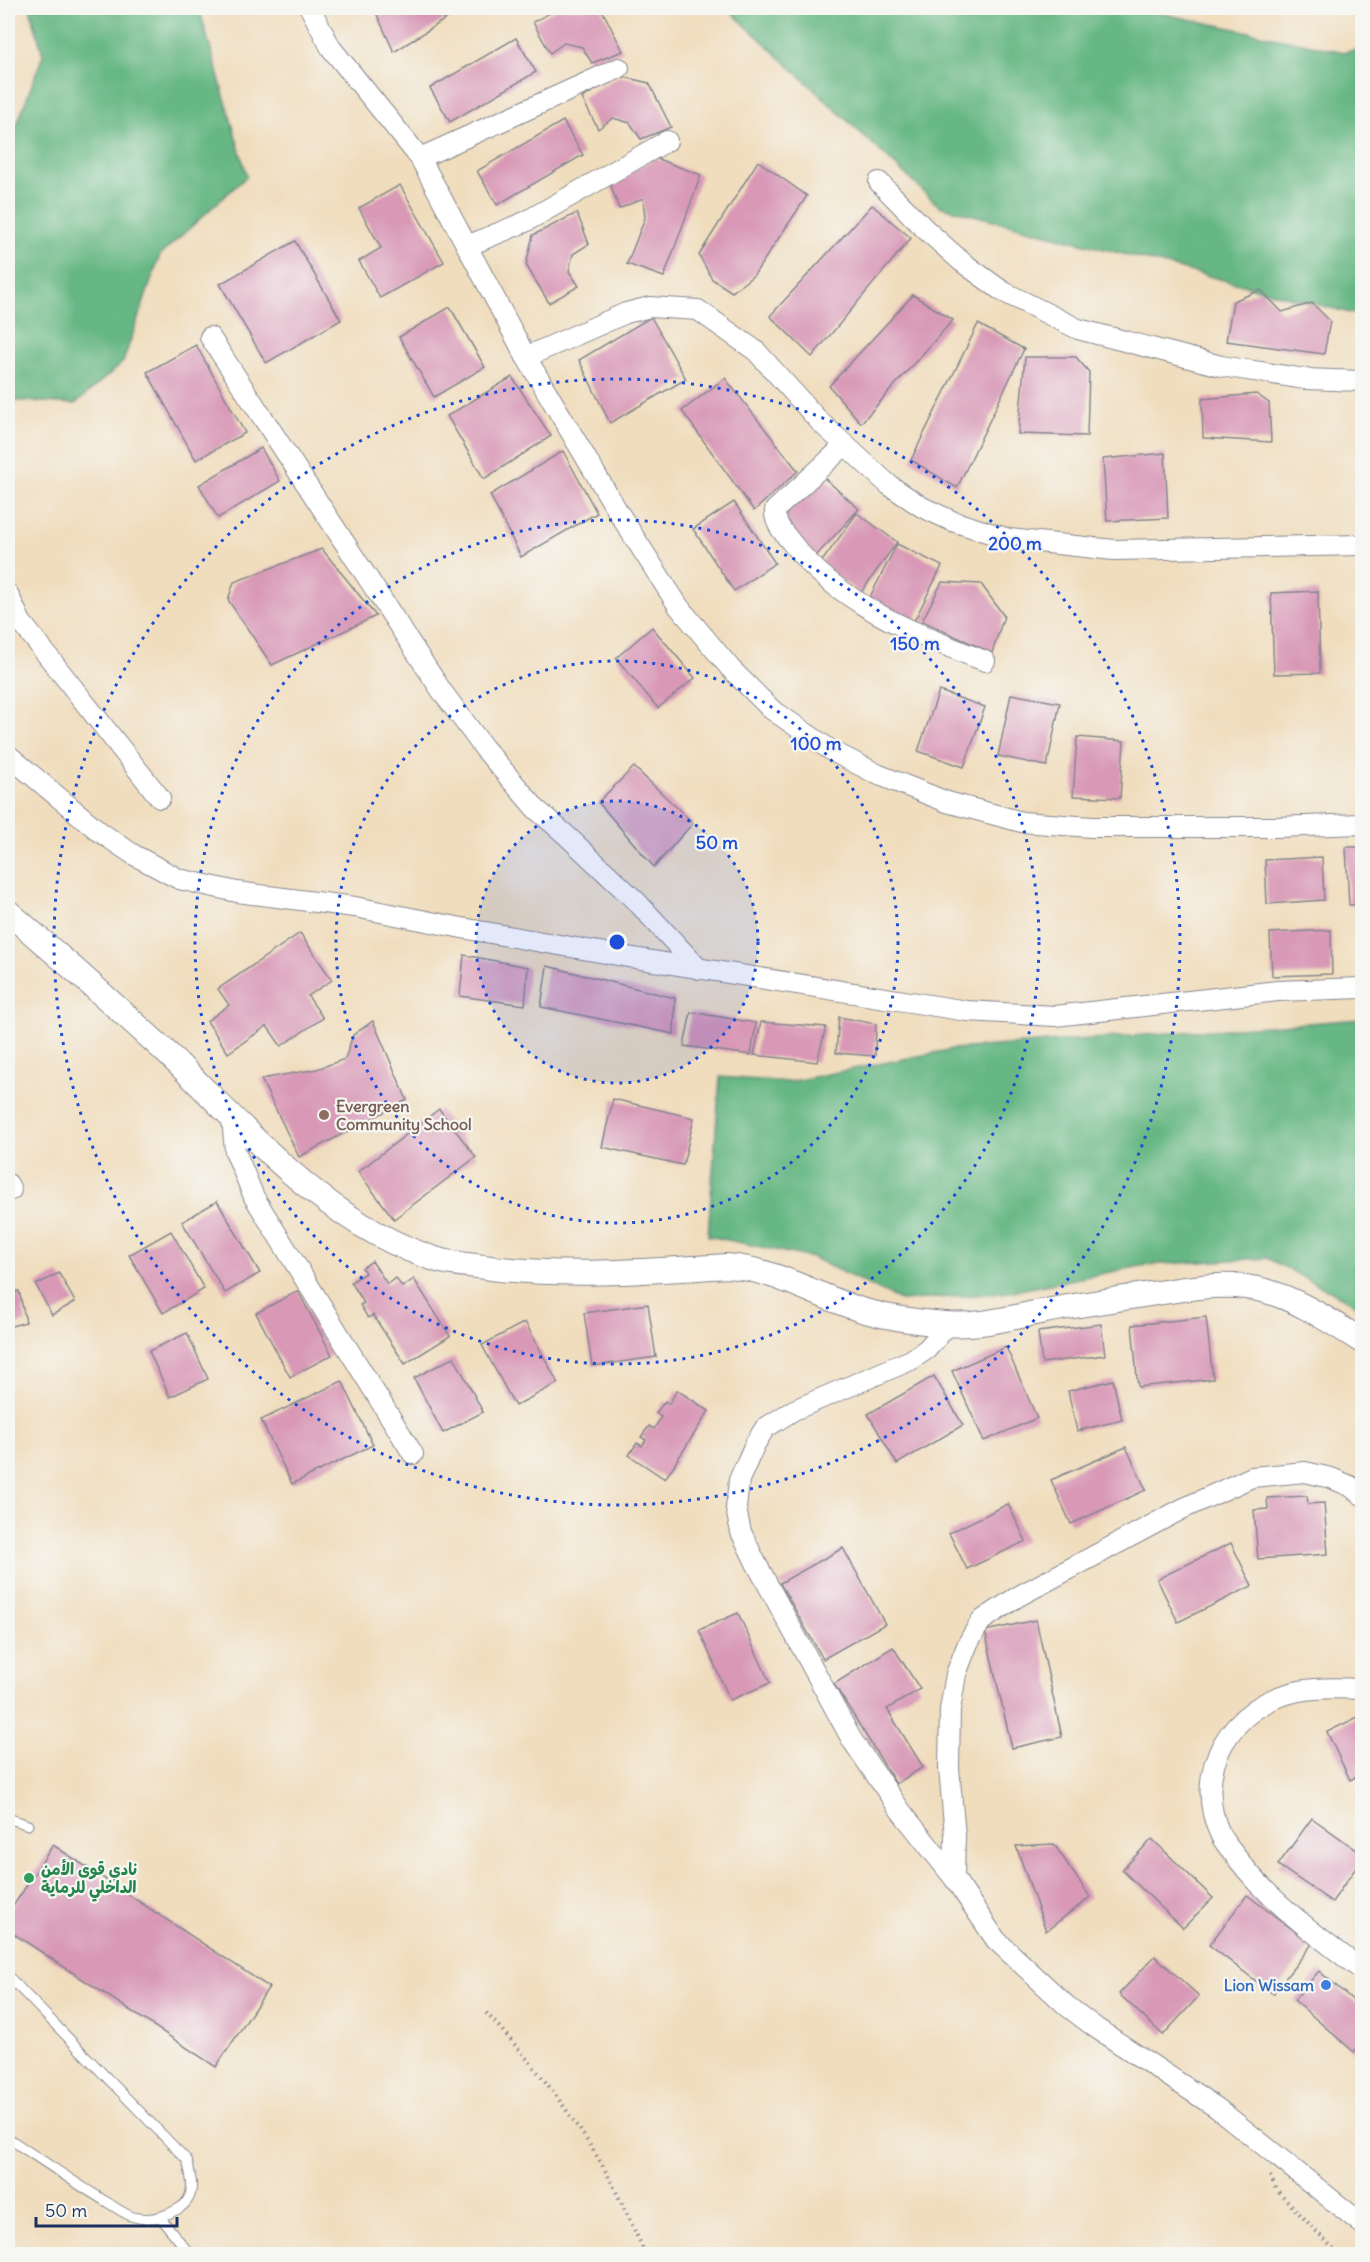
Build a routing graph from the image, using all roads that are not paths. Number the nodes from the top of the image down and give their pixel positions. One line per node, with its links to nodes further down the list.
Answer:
1 (310, 8): 4 (street)
2 (619, 68): 4 (street)
3 (667, 141): 6 (street)
4 (420, 158): 6 (street)
5 (879, 182): 9 (street)
6 (467, 246): 8 (street)
7 (210, 337): 18 (street)
8 (526, 357): 10 (street); 16 (street)
9 (1362, 381)
10 (845, 445): 11 (street); 13 (street)
11 (1362, 545)
12 (8, 594): 15 (street)
13 (985, 661)
14 (8, 755): 18 (street)
15 (160, 798)
16 (1362, 824)
17 (8, 912): 20 (street)
18 (699, 969): 19 (street)
19 (1362, 988)
20 (232, 1118): 21 (street); 23 (street)
21 (948, 1324): 22 (street); 28 (street)
22 (1362, 1341)
23 (413, 1454)
24 (1362, 1495): 28 (street)
25 (1362, 1689): 29 (street)
26 (8, 1818): 27 (lane)
27 (28, 1825)
28 (954, 1878): 33 (street)
29 (1362, 1970)
30 (8, 1976): 32 (lane)
31 (8, 2138): 32 (lane)
32 (160, 2217): 34 (lane)
33 (1362, 2224)
34 (190, 2254)

